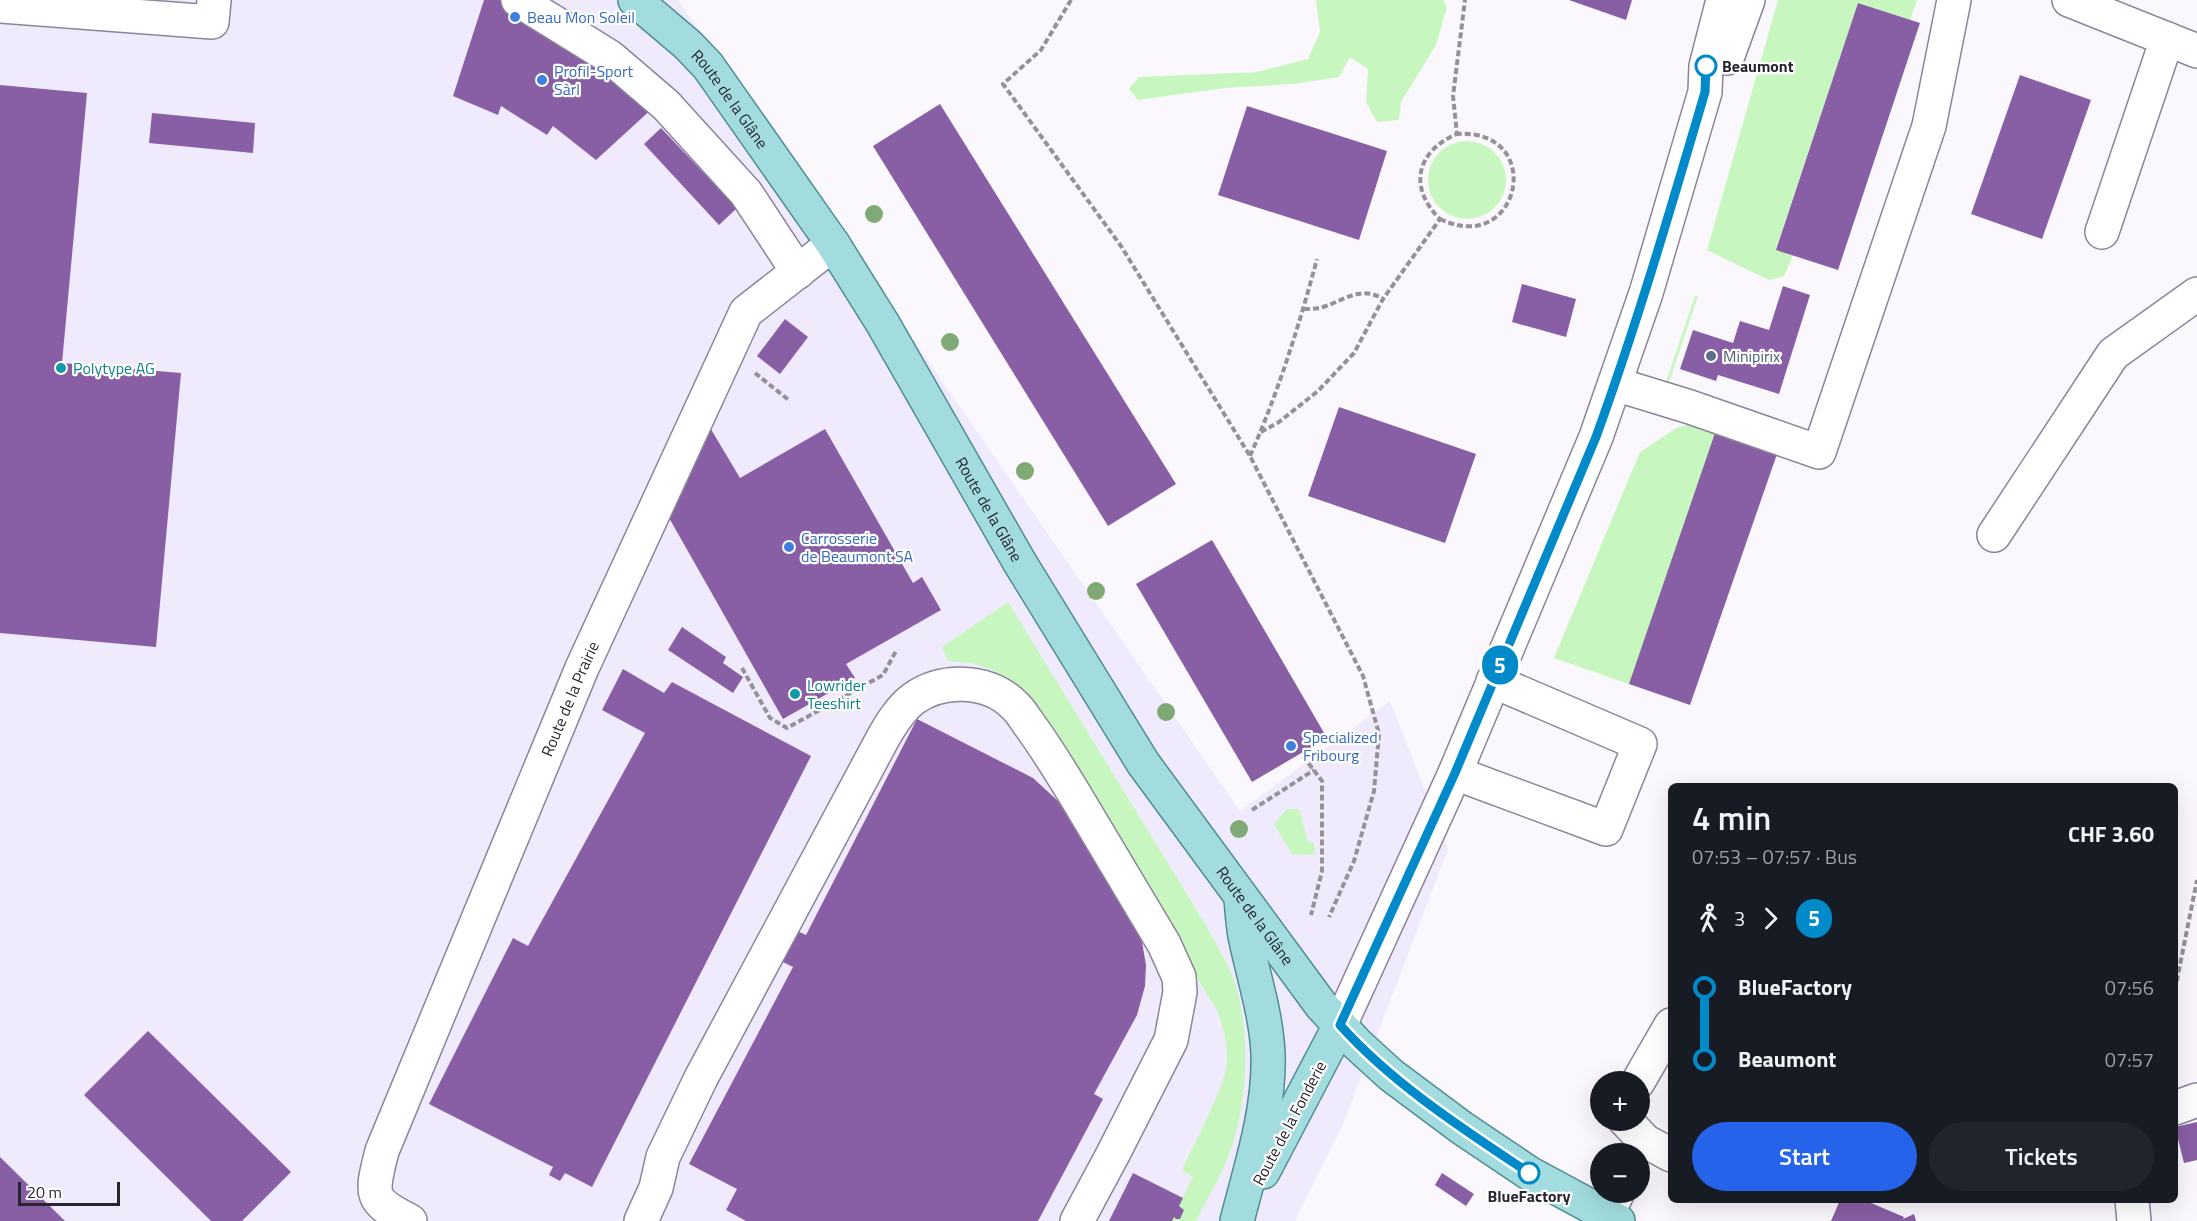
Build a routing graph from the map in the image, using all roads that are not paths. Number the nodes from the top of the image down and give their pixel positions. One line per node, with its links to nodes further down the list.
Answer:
1 (214, 0): 8 (street)
2 (518, 0): 14 (street)
3 (635, 0): 13 (main road, Route de la Glâne)
4 (1723, 0): 11 (street)
5 (1748, 0): 11 (street)
6 (1954, 0): 16 (street)
7 (2069, 0): 9 (street)
8 (0, 6)
9 (2167, 39): 10 (street); 12 (street)
10 (2197, 51)
11 (1705, 92): 16 (street)
12 (2102, 232)
13 (833, 244): 14 (street, Route de la Prairie); 20 (main road, Route de la Glâne)
14 (798, 272): 28 (street, Route de la Prairie)
15 (2197, 294): 17 (street)
16 (1616, 384): 18 (street)
17 (1994, 535)
18 (1493, 681): 19 (street); 19 (street)
19 (1455, 773): 21 (street)
20 (1241, 897): 21 (main road, Route de la Glâne); 31 (main road)
21 (1340, 1025): 27 (main road, Route de la Glâne); 31 (main road, Route de la Fonderie)
22 (1668, 1030): 23 (street)
23 (1644, 1071)
24 (2197, 1100): 25 (street)
25 (2178, 1107)
26 (2132, 1203): 32 (street)
27 (1614, 1210)
28 (410, 1221)
29 (641, 1221): 30 (street)
30 (1077, 1221)
31 (1237, 1221)
32 (2134, 1221)

